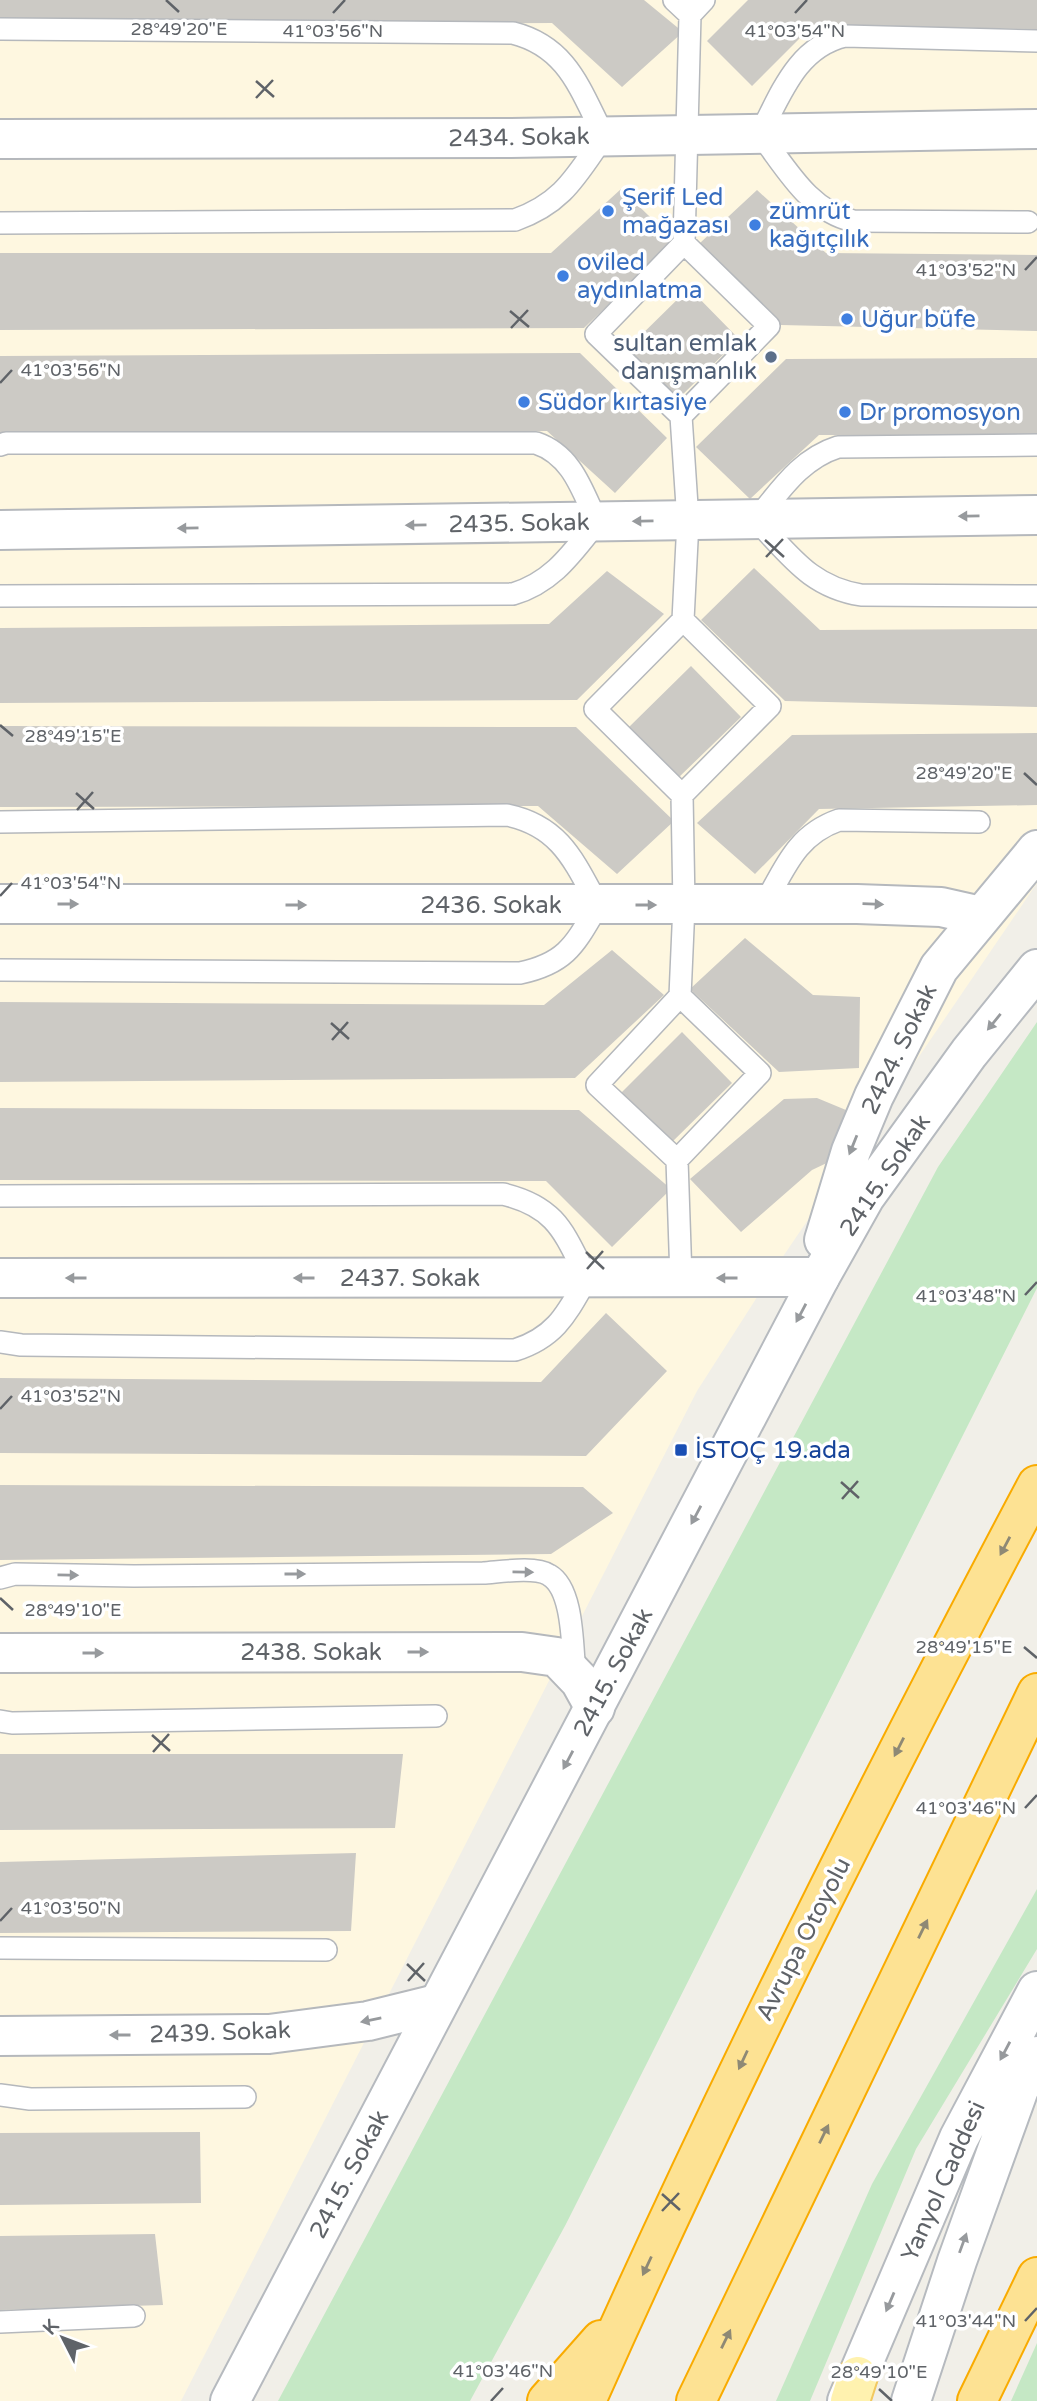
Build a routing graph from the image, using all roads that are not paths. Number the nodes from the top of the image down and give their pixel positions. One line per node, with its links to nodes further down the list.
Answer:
1 (674, 0): 2 (lane)
2 (697, 8): 7 (lane)
3 (0, 29): 8 (lane)
4 (1037, 41): 6 (lane)
5 (1037, 129): 6 (street, 2434. Sokak)
6 (760, 134): 7 (street, 2434. Sokak); 11 (lane)
7 (688, 135): 8 (street, 2434. Sokak); 12 (lane)
8 (604, 136): 9 (street, 2434. Sokak); 10 (lane)
9 (0, 139)
10 (0, 222)
11 (1028, 222)
12 (684, 243): 13 (lane); 13 (lane)
13 (681, 416): 18 (lane)
14 (0, 445): 19 (lane)
15 (1037, 445): 17 (lane)
16 (1037, 515): 17 (street, 2435. Sokak, one-way to 17)
17 (756, 520): 18 (street, 2435. Sokak); 22 (lane)
18 (688, 521): 19 (street, 2435. Sokak, one-way to 19); 23 (lane)
19 (597, 522): 20 (street, 2435. Sokak, one-way to 20); 21 (lane)
20 (0, 530)
21 (0, 596)
22 (1037, 596)
23 (683, 620): 24 (lane); 24 (lane)
24 (682, 795): 30 (lane)
25 (0, 822): 29 (lane)
26 (979, 822): 31 (lane)
27 (1037, 850): 32 (street, 2424. Sokak)
28 (0, 904): 29 (street, 2436. Sokak, one-way to 29)
29 (598, 905): 30 (street, 2436. Sokak, one-way to 30); 34 (lane)
30 (684, 905): 31 (street, 2436. Sokak); 35 (lane)
31 (764, 905): 32 (street, 2436. Sokak, one-way to 32)
32 (981, 916): 38 (street, 2424. Sokak, one-way to 38)
33 (1037, 969): 38 (street, 2415. Sokak, one-way to 38)
34 (0, 970)
35 (680, 996): 36 (lane); 36 (lane)
36 (677, 1160): 41 (lane)
37 (0, 1196): 40 (lane)
38 (820, 1277): 41 (street, 2437. Sokak, one-way to 41); 46 (street, 2415. Sokak, one-way to 46)
39 (0, 1278): 40 (street, 2437. Sokak, one-way to 39)
40 (587, 1278): 41 (street, 2437. Sokak); 42 (lane)
41 (681, 1278)
42 (0, 1342)
43 (1037, 1485): 59 (highway, Avrupa Otoyolu, one-way to 59)
44 (0, 1578): 46 (lane, one-way to 46)
45 (0, 1653): 46 (street, 2438. Sokak, one-way to 46)
46 (585, 1692): 53 (street, 2415. Sokak, one-way to 53)
47 (1037, 1693): 66 (highway, one-way to 47)
48 (436, 1716): 49 (lane)
49 (0, 1721)
50 (0, 1948): 51 (lane)
51 (326, 1950)
52 (1037, 1990): 62 (street, Yanyol Caddesi, one-way to 62)
53 (437, 2004): 54 (street, 2439. Sokak, one-way to 54); 63 (street, 2415. Sokak)
54 (0, 2036)
55 (1037, 2056): 67 (street, one-way to 55)
56 (0, 2095): 57 (lane)
57 (245, 2097)
58 (1037, 2277): 68 (highway)
59 (625, 2312): 64 (highway); 65 (highway, Avrupa Otoyolu)
60 (134, 2316): 61 (lane)
61 (0, 2322)
62 (852, 2393)
63 (230, 2401)
64 (547, 2401)
65 (586, 2401)
66 (696, 2401)
67 (911, 2401)
68 (977, 2401)

